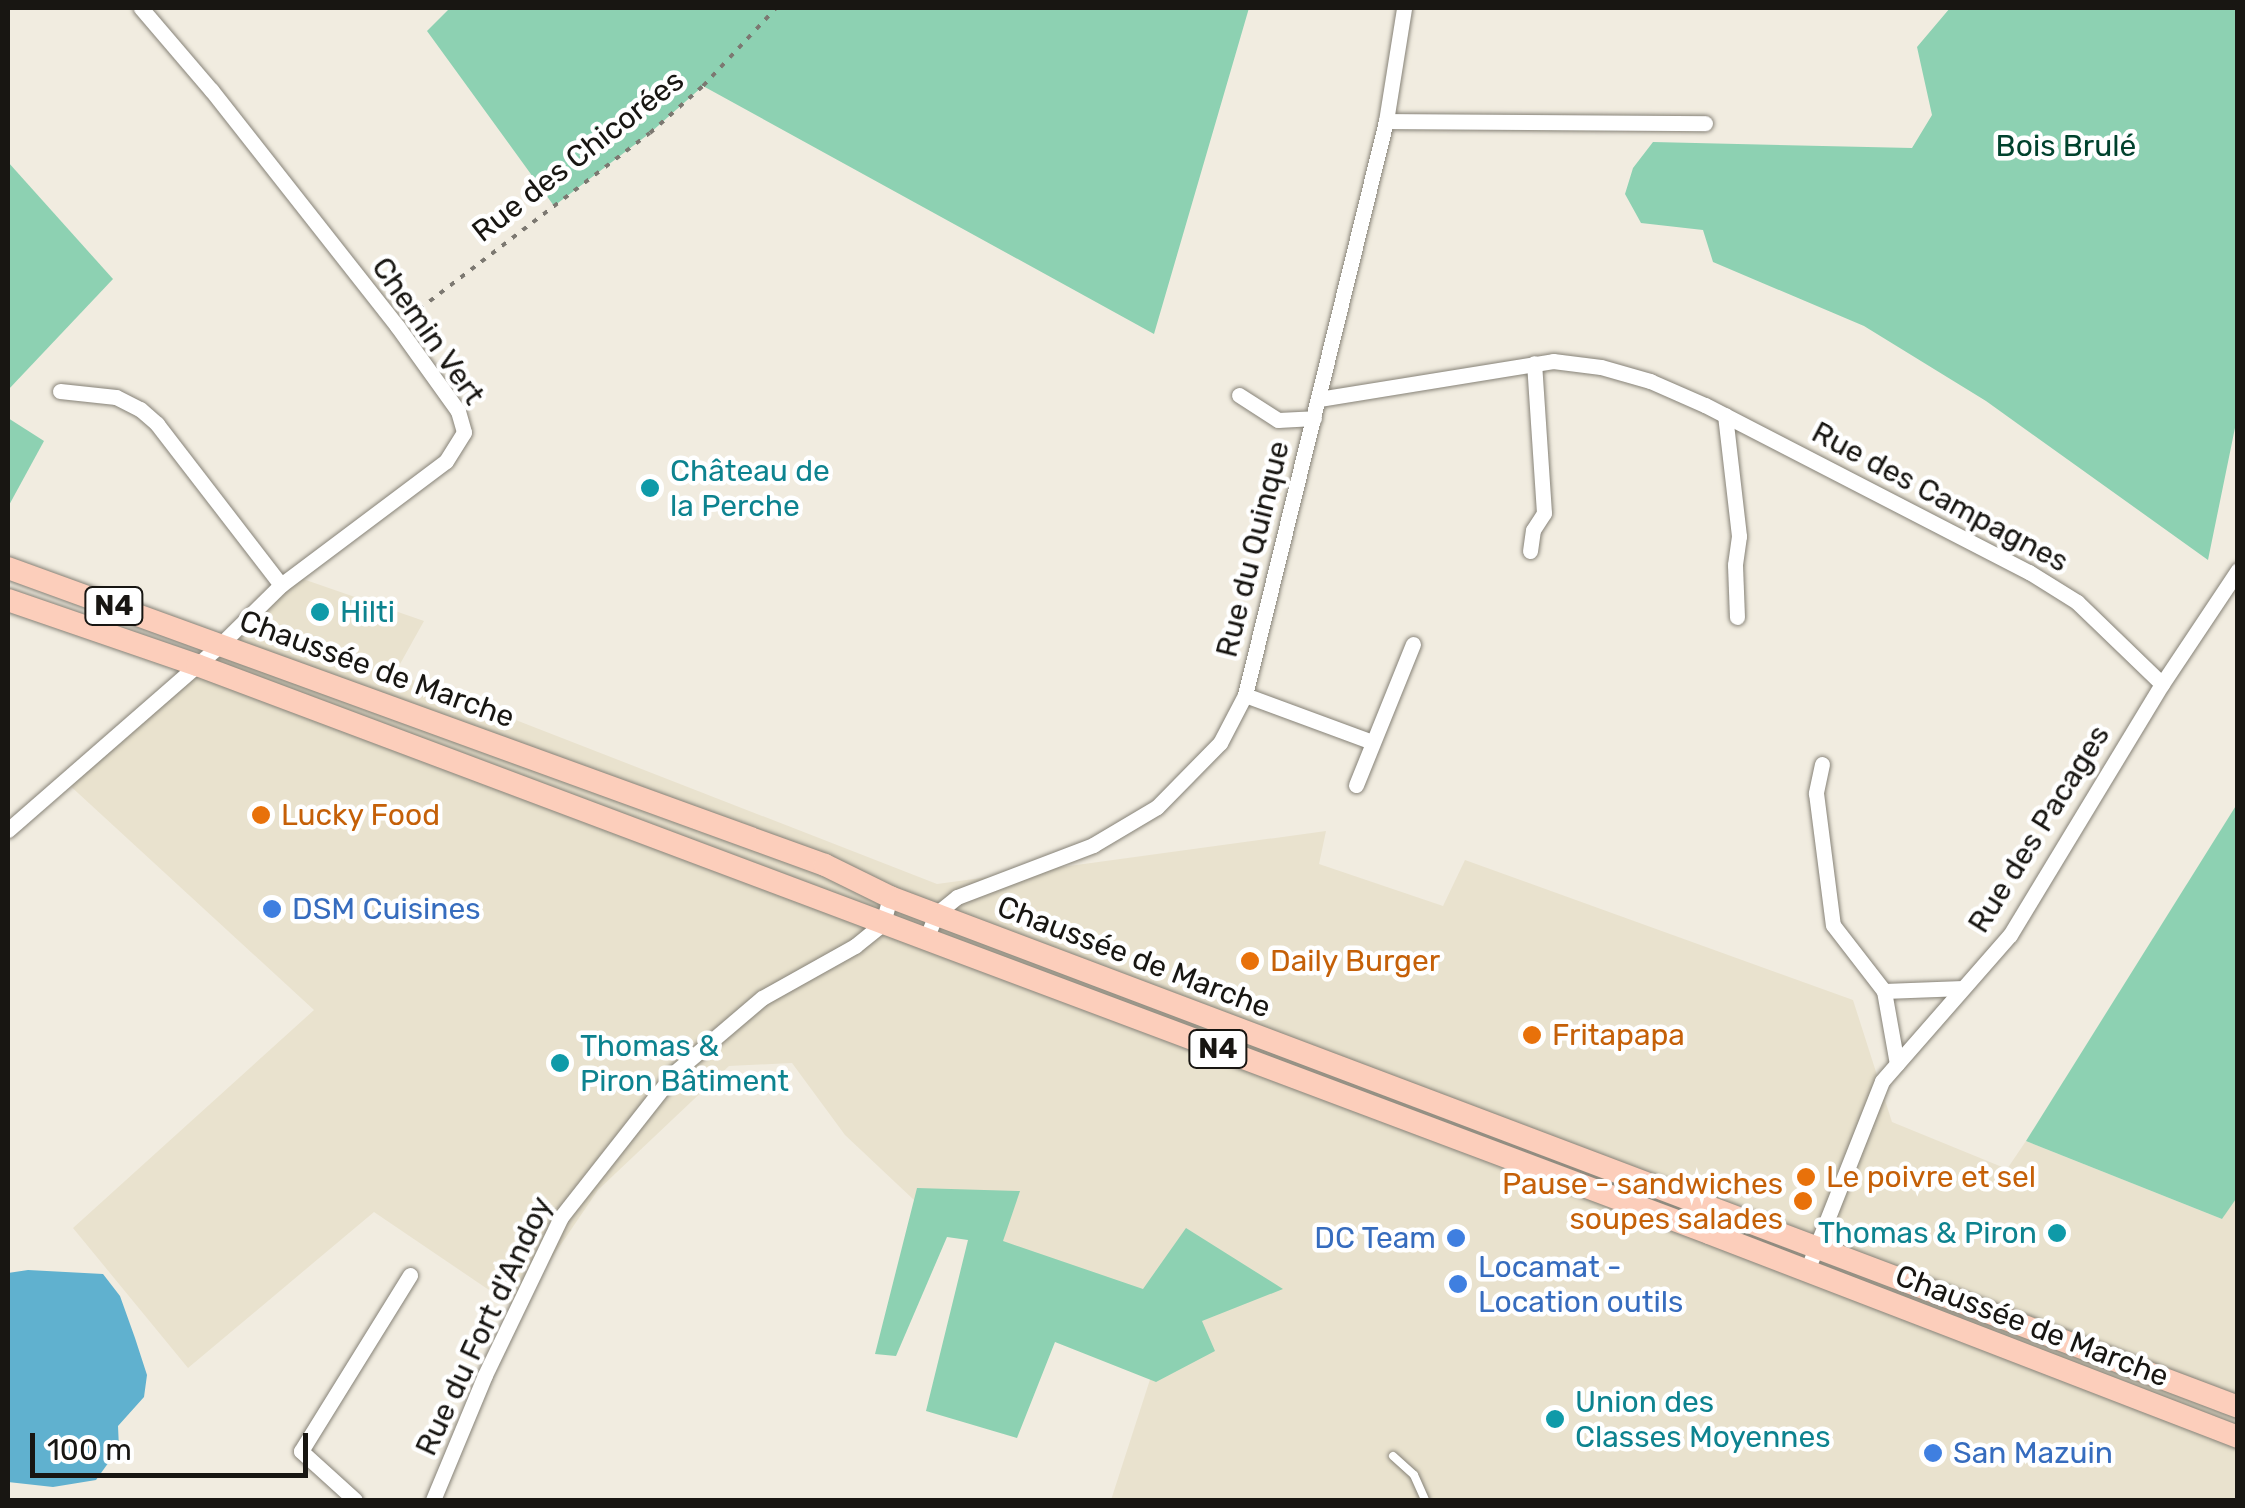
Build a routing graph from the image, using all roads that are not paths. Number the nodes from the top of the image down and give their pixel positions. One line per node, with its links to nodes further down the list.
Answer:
1 (140, 8): 14 (street, Chemin Vert)
2 (1404, 8): 3 (street, Rue du Quinque)
3 (1386, 122): 4 (street); 8 (street, Rue du Quinque)
4 (1705, 123)
5 (1534, 363): 8 (street, Rue des Campagnes); 9 (street, Rue des Campagnes); 11 (street)
6 (60, 391): 14 (street)
7 (1239, 395): 10 (street)
8 (1319, 399): 10 (street, Rue du Quinque)
9 (1726, 415): 16 (street); 20 (street, Rue des Campagnes)
10 (1314, 418): 21 (street, Rue du Quinque)
11 (1530, 551)
12 (8, 568): 18 (main road, Chaussée de Marche / N4)
13 (2238, 570): 20 (street, Rue des Pacages)
14 (282, 585): 18 (street, Chemin Vert)
15 (8, 600): 19 (main road, Chaussée de Marche / N4)
16 (1736, 617)
17 (1412, 644): 22 (street)
18 (220, 645): 19 (street, Chemin Vert); 26 (main road, Chaussée de Marche / N4)
19 (197, 665): 25 (street, Chemin Vert); 28 (main road, Chaussée de Marche / N4)
20 (2162, 684): 30 (street, Rue des Pacages)
21 (1245, 696): 22 (street); 27 (street, Rue du Quinque)
22 (1372, 742): 24 (street)
23 (1822, 764): 31 (street)
24 (1356, 785)
25 (8, 830)
26 (890, 897): 27 (main road, Chaussée de Marche / N4); 28 (street)
27 (936, 914): 29 (street); 33 (main road, Chaussée de Marche / N4)
28 (883, 923): 29 (main road, Chaussée de Marche / N4); 40 (street, Rue du Fort d'Andoy)
29 (926, 939): 34 (main road, Chaussée de Marche / N4)
30 (1963, 988): 31 (street); 32 (street, Rue des Pacages)
31 (1884, 992): 32 (street)
32 (1897, 1064): 33 (street, Rue des Pacages)
33 (1817, 1248): 34 (street, Rue des Pacages); 36 (main road, Chaussée de Marche / N4)
34 (1806, 1273): 37 (main road, Chaussée de Marche / N4)
35 (410, 1274): 39 (street)
36 (2238, 1408)
37 (2238, 1437)
38 (1392, 1456): 41 (lane)
39 (354, 1500)
40 (433, 1500)
41 (1425, 1500)

